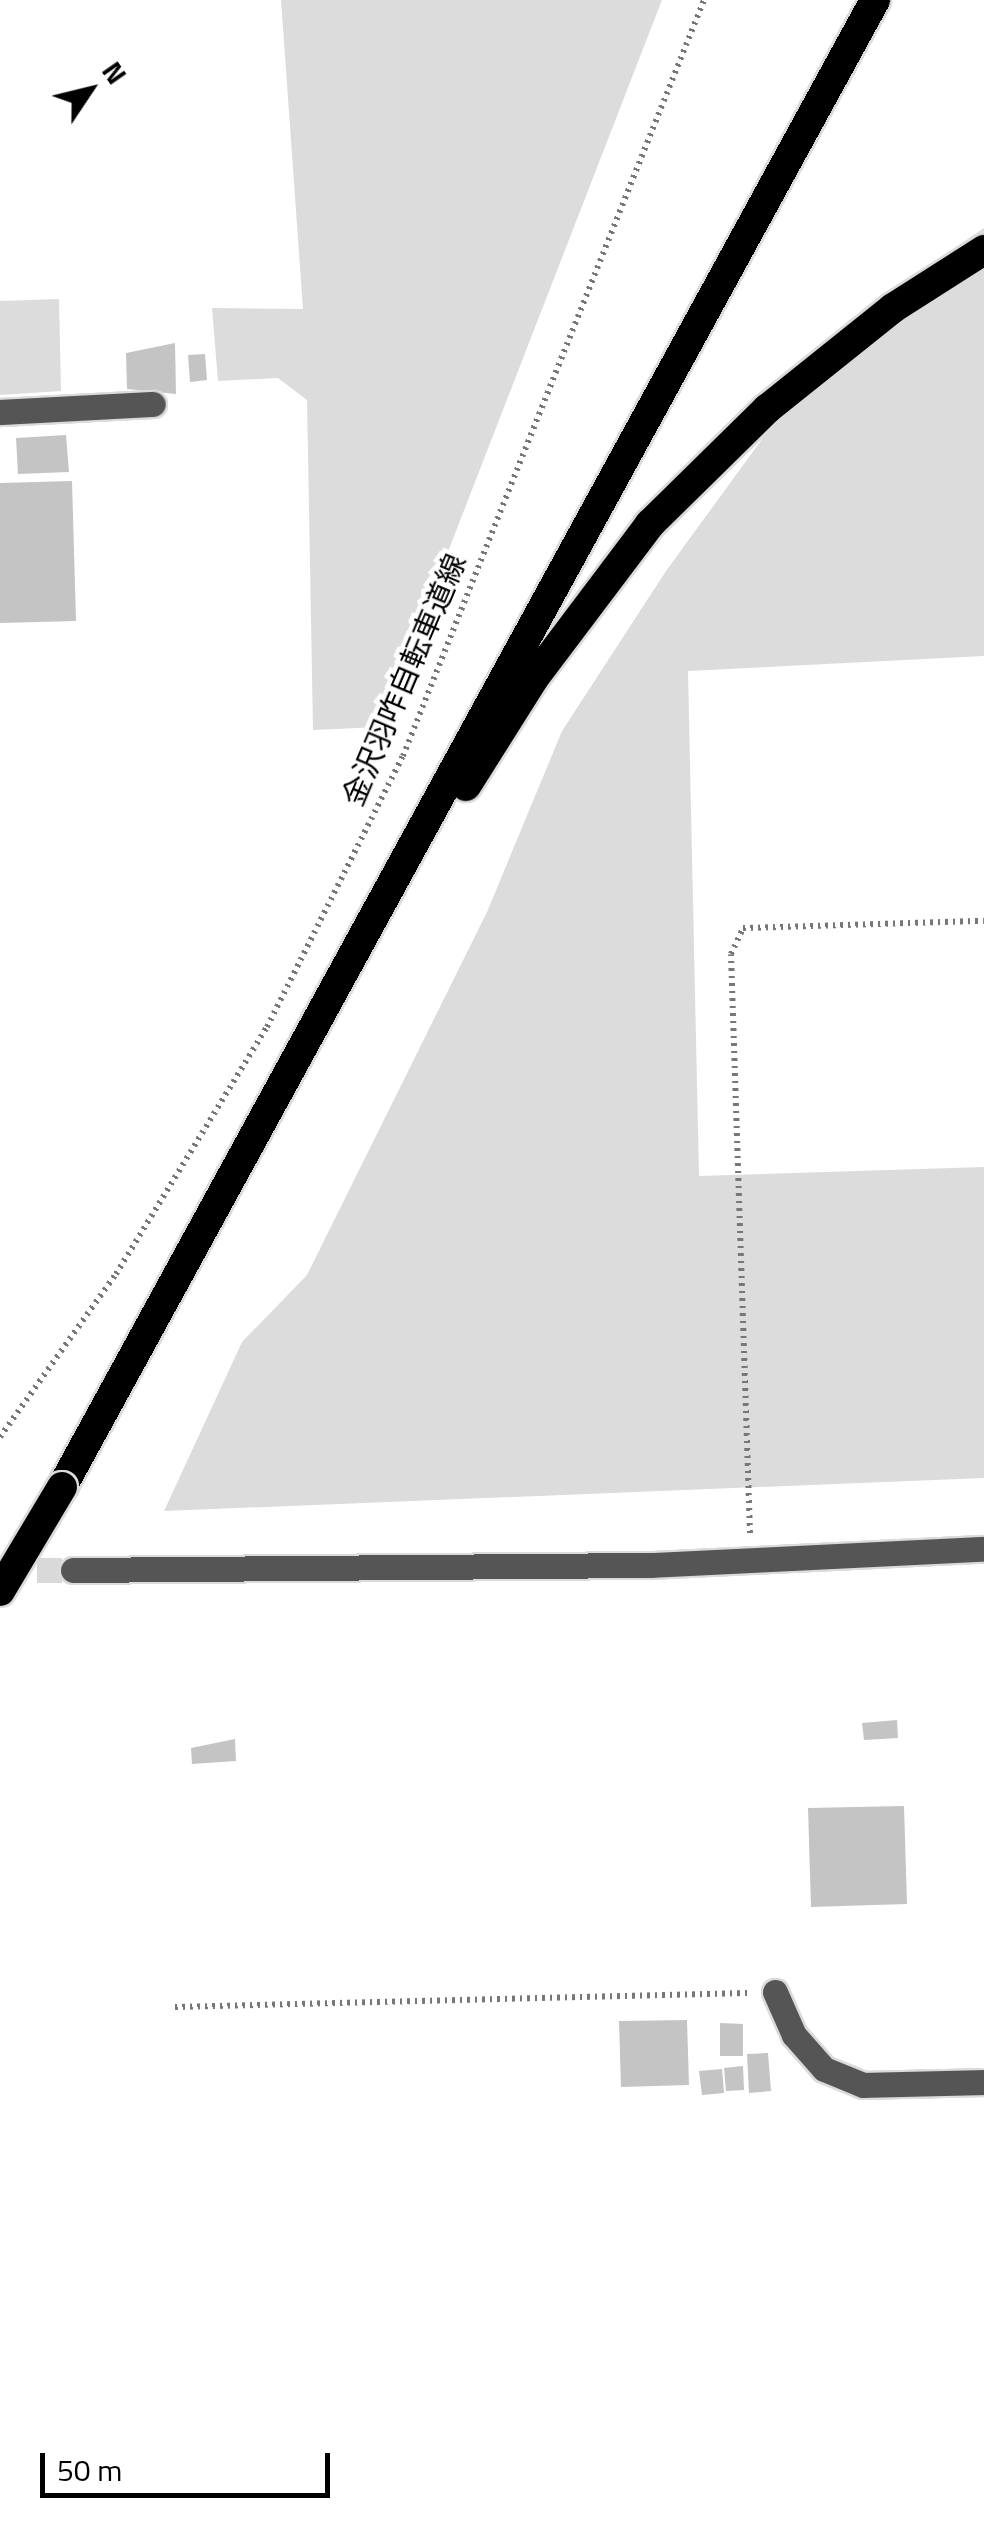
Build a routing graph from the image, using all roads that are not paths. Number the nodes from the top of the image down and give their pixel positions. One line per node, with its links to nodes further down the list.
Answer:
1 (876, 0): 5 (highway)
2 (984, 250): 5 (highway)
3 (152, 404): 4 (street)
4 (0, 412)
5 (346, 974): 8 (highway, bridge)
6 (984, 1548): 7 (street)
7 (74, 1570)
8 (0, 1591)
9 (774, 1992): 10 (street)
10 (984, 2082)

